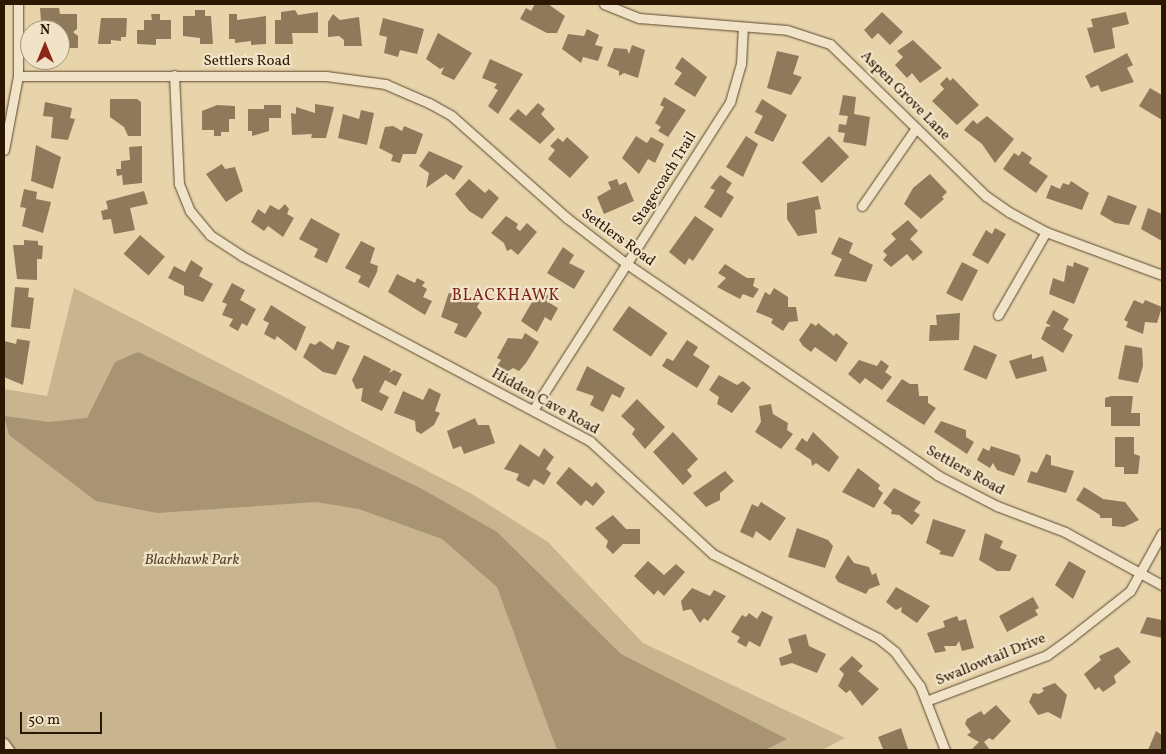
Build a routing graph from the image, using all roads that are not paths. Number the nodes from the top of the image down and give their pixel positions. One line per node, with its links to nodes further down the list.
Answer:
1 (18, 4): 5 (street)
2 (604, 4): 3 (street, Aspen Grove Lane)
3 (743, 27): 6 (street, Aspen Grove Lane); 10 (street, Stagecoach Trail)
4 (174, 75): 5 (street, Settlers Road); 10 (street, Settlers Road); 13 (street, Hidden Cave Road)
5 (18, 76): 7 (street)
6 (916, 128): 8 (street); 9 (street, Aspen Grove Lane)
7 (4, 150)
8 (862, 206)
9 (1046, 232): 11 (street, Aspen Grove Lane); 12 (street)
10 (627, 264): 13 (street, Stagecoach Trail); 15 (street, Settlers Road)
11 (1162, 275)
12 (998, 315)
13 (533, 410): 17 (street, Hidden Cave Road)
14 (1162, 533): 15 (street, Swallowtail Drive)
15 (1142, 575): 16 (street, Settlers Road); 17 (street, Swallowtail Drive)
16 (1162, 585)
17 (926, 702): 20 (street, Hidden Cave Road)
18 (4, 743): 19 (street)
19 (9, 750)
20 (945, 750)

